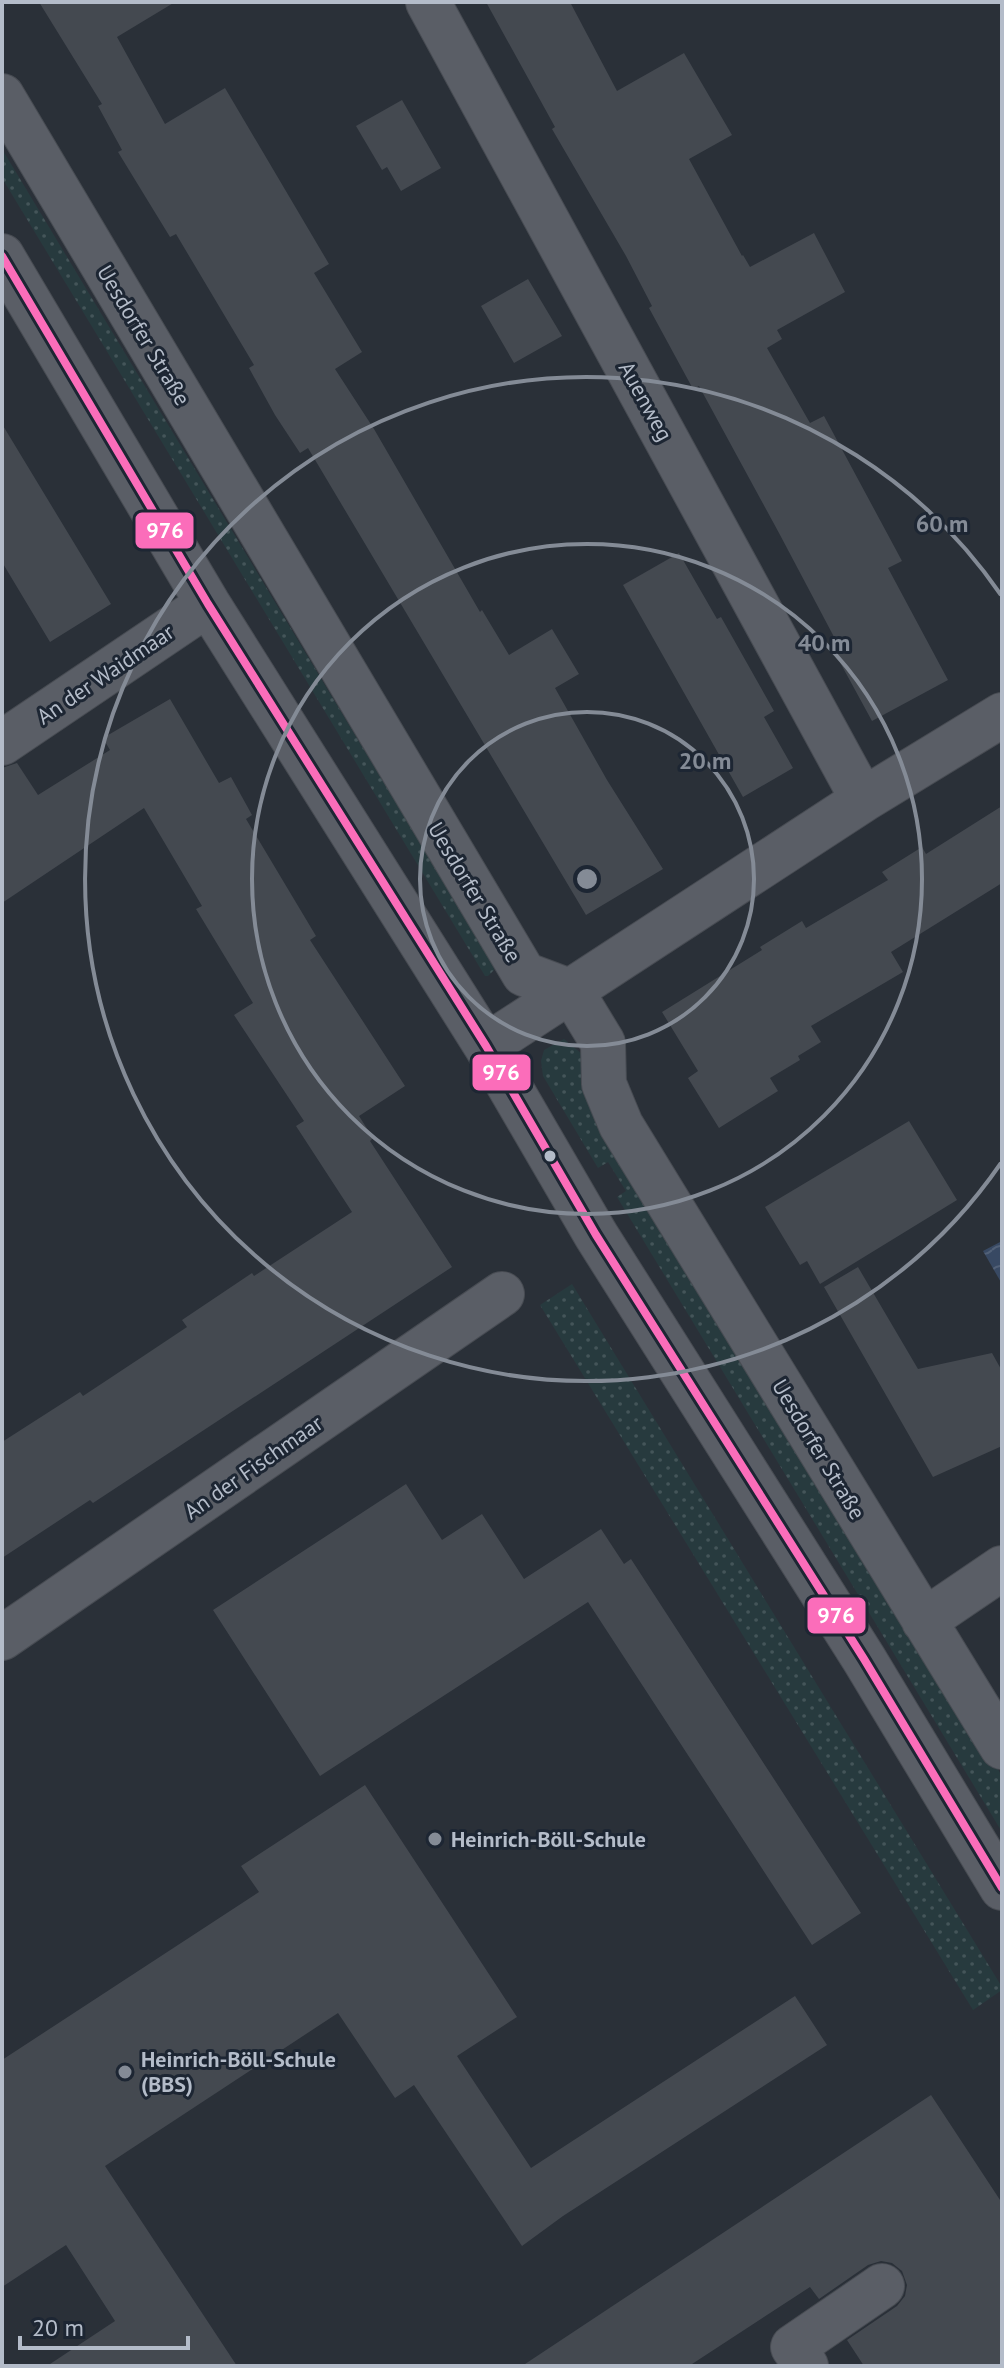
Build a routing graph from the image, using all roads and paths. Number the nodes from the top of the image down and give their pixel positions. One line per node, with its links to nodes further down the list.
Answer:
1 (428, 2): 7 (street, Auenweg)
2 (2, 96): 8 (street, Uesdorfer Straße)
3 (2, 256): 4 (street)
4 (208, 604): 6 (street, An der Waidmaar); 9 (street)
5 (1002, 715): 7 (street)
6 (2, 743)
7 (863, 800): 8 (street)
8 (572, 992): 9 (street); 12 (street, Uesdorfer Straße)
9 (486, 1046): 15 (street)
10 (502, 1294): 13 (street, An der Fischmaar)
11 (1002, 1568): 12 (street)
12 (924, 1621): 14 (street, Uesdorfer Straße)
13 (2, 1638)
14 (1002, 1747)
15 (1002, 1888)
16 (882, 2286): 17 (street)
17 (806, 2366)

